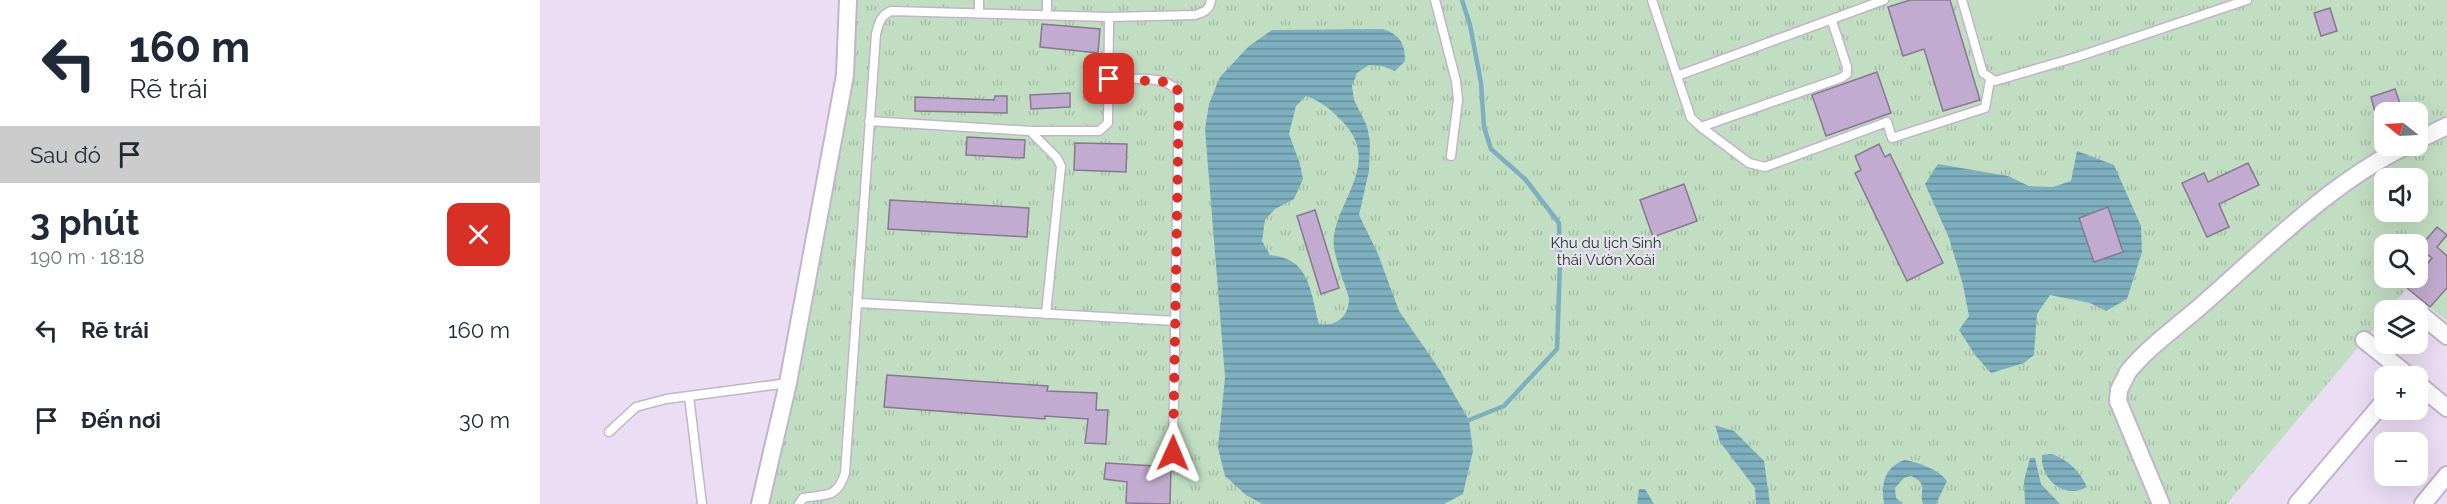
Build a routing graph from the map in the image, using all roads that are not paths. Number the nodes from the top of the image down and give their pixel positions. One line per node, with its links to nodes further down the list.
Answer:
1 (848, 0): 31 (street)
2 (979, 0): 10 (lane)
3 (1047, 0): 11 (lane)
4 (1211, 0): 12 (lane)
5 (1435, 0): 22 (lane)
6 (1652, 0): 14 (lane)
7 (1884, 0): 13 (lane)
8 (1962, 0): 16 (lane)
9 (2247, 0): 16 (lane)
10 (979, 13): 11 (lane); 17 (lane)
11 (1047, 14): 12 (lane)
12 (1109, 17): 15 (lane)
13 (1832, 21): 14 (lane); 19 (lane)
14 (1677, 76): 19 (lane)
15 (1109, 79): 20 (lane); 27 (lane)
16 (1990, 80): 19 (lane)
17 (869, 121): 20 (lane); 24 (lane)
18 (2447, 126): 21 (street)
19 (1701, 127)
20 (1030, 131): 25 (lane)
21 (2428, 135)
22 (1451, 156)
23 (2386, 156): 42 (street)
24 (859, 303): 25 (lane); 41 (lane)
25 (1046, 314): 27 (lane)
26 (2428, 320): 28 (street)
27 (1176, 321): 37 (lane)
28 (2447, 336)
29 (2364, 340): 30 (street)
30 (2395, 366)
31 (788, 383): 33 (lane); 40 (street)
32 (2428, 393): 34 (street)
33 (689, 396): 36 (lane); 39 (lane)
34 (2447, 408)
35 (2374, 413): 43 (street)
36 (609, 432)
37 (1173, 453)
38 (2447, 475): 44 (street)
39 (702, 504)
40 (760, 504)
41 (799, 504)
42 (2161, 504)
43 (2296, 504)
44 (2423, 504)

